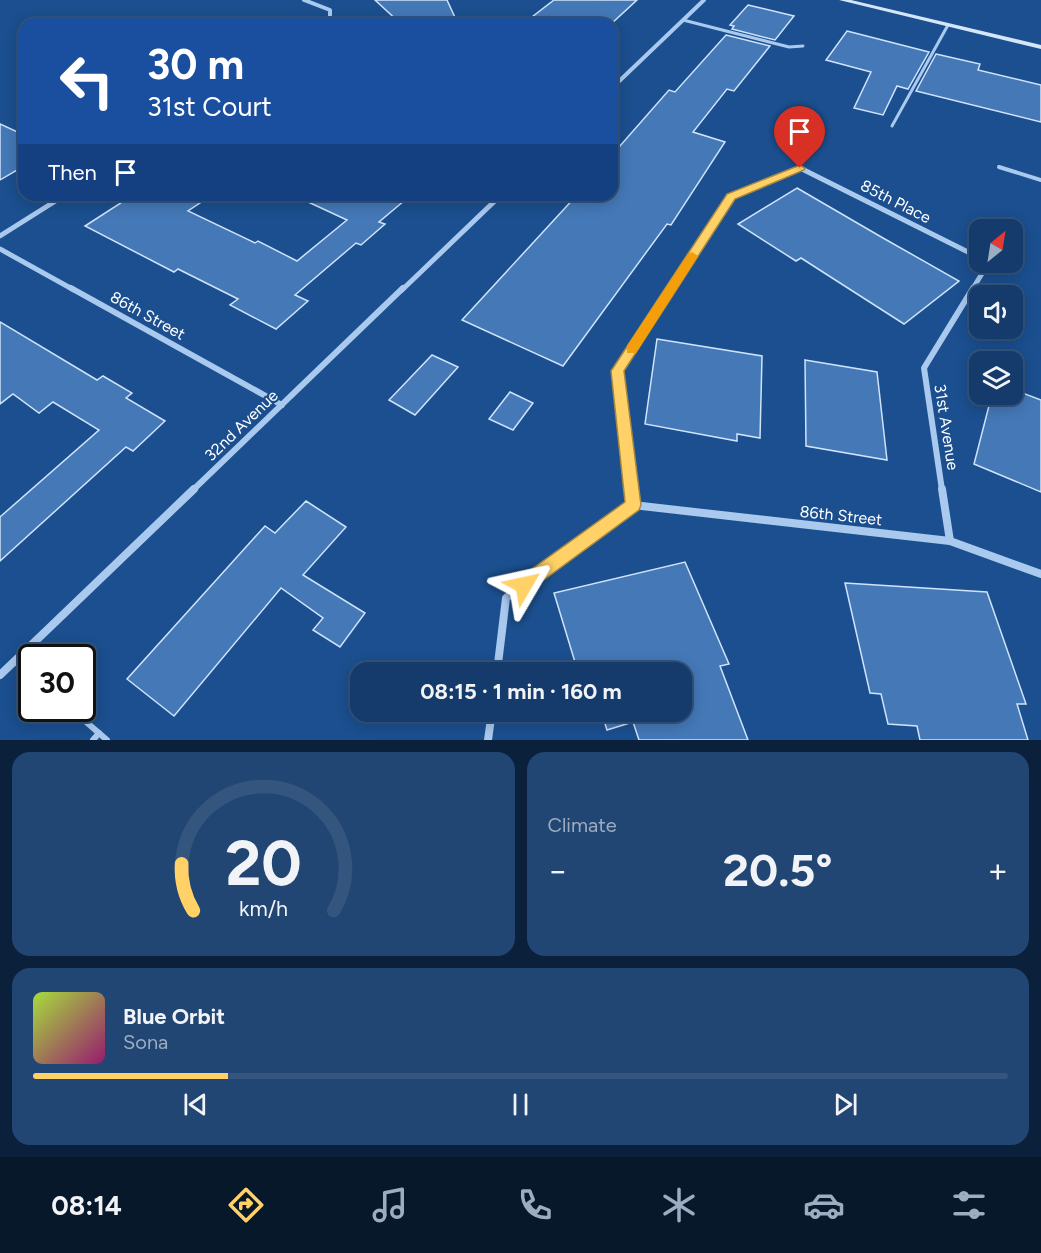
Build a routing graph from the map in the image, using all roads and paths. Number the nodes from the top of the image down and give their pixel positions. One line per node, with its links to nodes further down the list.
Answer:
1 (304, 0): 4 (street)
2 (704, 0): 5 (street)
3 (842, 0): 6 (street)
4 (331, 18)
5 (683, 20): 7 (lane); 9 (street)
6 (948, 25): 8 (street); 10 (lane)
7 (803, 46)
8 (1041, 47)
9 (618, 82)
10 (892, 126)
11 (999, 167): 12 (lane)
12 (1041, 180)
13 (55, 201): 15 (street)
14 (495, 201): 19 (street, 32nd Avenue)
15 (0, 236)
16 (0, 249): 19 (street, 86th Street)
17 (969, 252): 20 (street, 85th Place)
18 (984, 273): 21 (street, 31st Avenue)
19 (282, 405): 23 (street, 32nd Avenue)
20 (633, 505): 21 (street, 86th Street); 24 (street)
21 (950, 541): 22 (street, 86th Street)
22 (1041, 573)
23 (14, 661): 25 (lane); 26 (street, 32nd Avenue)
24 (498, 662)
25 (18, 664)
26 (0, 675)
27 (86, 722): 29 (lane)
28 (490, 722): 32 (street)
29 (99, 733): 30 (lane); 31 (lane)
30 (93, 740)
31 (107, 740)
32 (488, 740)

